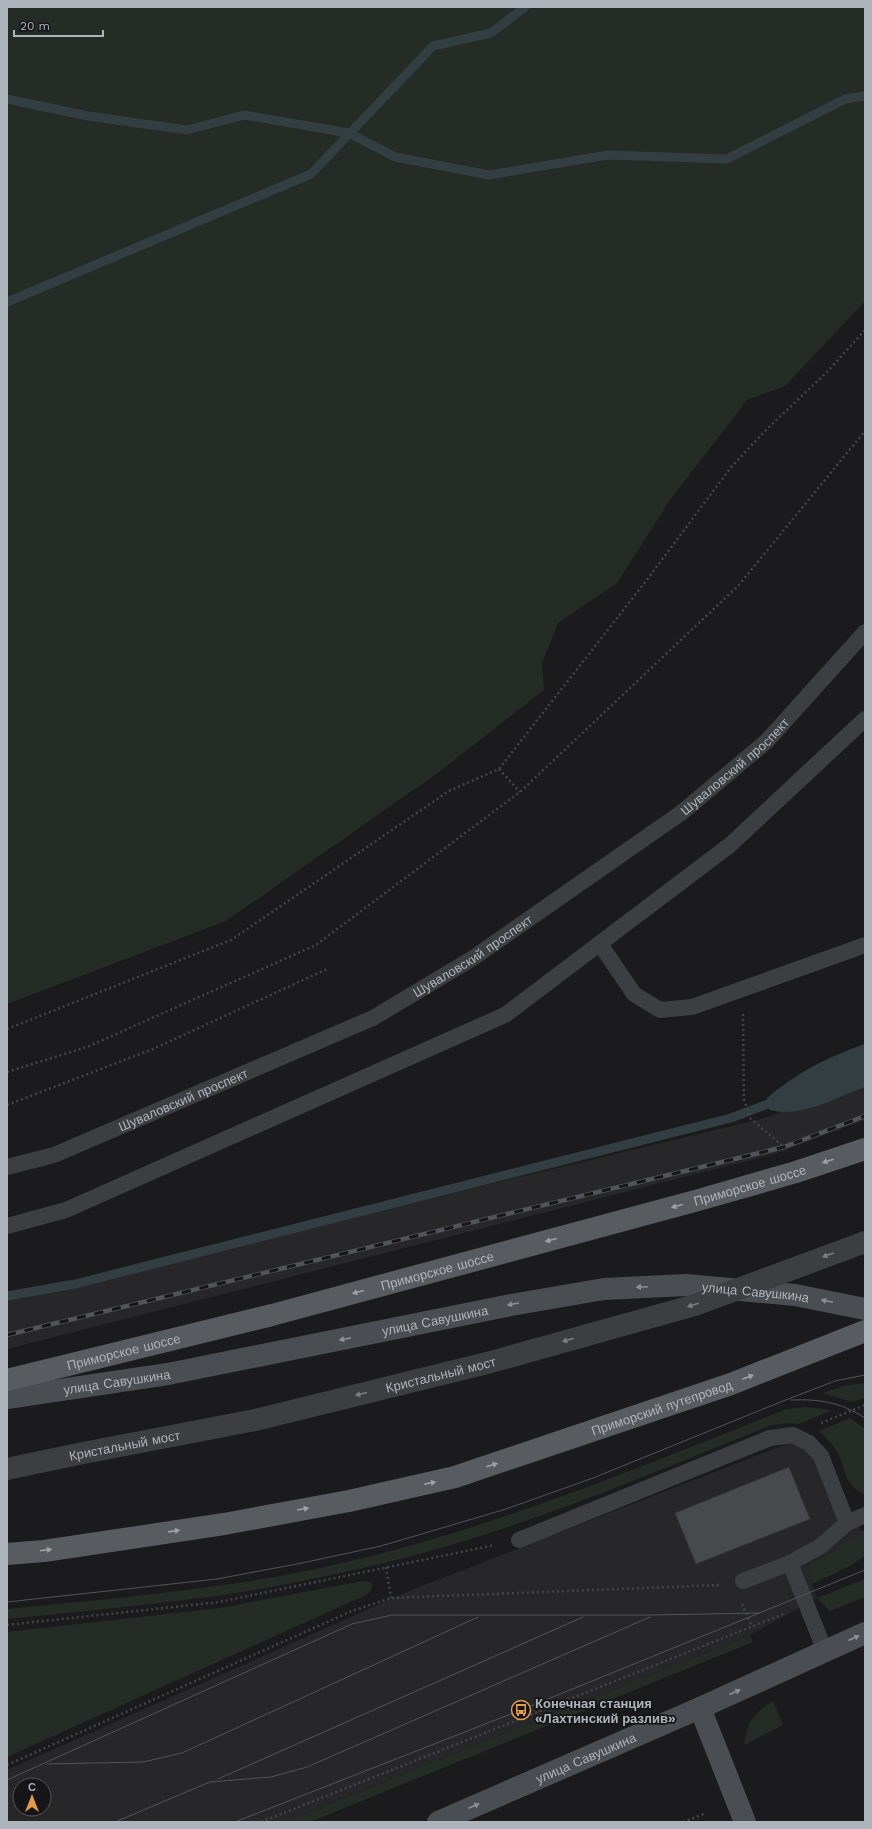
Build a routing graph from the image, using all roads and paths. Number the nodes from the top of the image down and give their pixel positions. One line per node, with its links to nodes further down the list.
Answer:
1 (865, 330): 5 (path)
2 (865, 431): 6 (path)
3 (865, 632): 15 (lane, Шуваловский проспект)
4 (865, 719): 7 (lane)
5 (499, 769): 6 (path); 11 (path)
6 (520, 792): 12 (path)
7 (600, 944): 10 (lane); 17 (lane)
8 (865, 945): 10 (lane)
9 (328, 969): 13 (path)
10 (743, 990): 16 (path)
11 (7, 1030)
12 (7, 1072)
13 (7, 1105)
14 (865, 1149): 16 (main road, Приморское шоссе, one-way to 16)
15 (7, 1167)
16 (796, 1172): 21 (main road, Приморское шоссе, one-way to 21)
17 (7, 1226)
18 (865, 1242): 25 (street, Кристальный мост, one-way to 25, bridge)
19 (865, 1309): 22 (main road, улица Савушкина, one-way to 22)
20 (865, 1331): 29 (main road, Приморский путепровод, one-way to 20)
21 (7, 1380)
22 (7, 1398)
23 (865, 1404): 24 (path)
24 (793, 1436): 27 (lane); 28 (lane)
25 (7, 1469)
26 (865, 1515): 27 (lane)
27 (847, 1523): 30 (lane)
28 (519, 1540): 31 (path)
29 (7, 1554)
30 (790, 1563): 32 (lane); 34 (lane)
31 (386, 1567): 33 (path); 35 (path)
32 (743, 1581): 33 (path)
33 (391, 1598): 39 (path)
34 (806, 1604): 37 (lane); 41 (path)
35 (7, 1625)
36 (865, 1633): 37 (main road, улица Савушкина, one-way to 36)
37 (825, 1651): 38 (main road, улица Савушкина, one-way to 37)
38 (700, 1708): 42 (main road, улица Савушкина, one-way to 38); 44 (main road)
39 (7, 1765)
40 (706, 1813): 43 (path)
41 (261, 1822)
42 (438, 1822)
43 (683, 1822)
44 (745, 1822)

